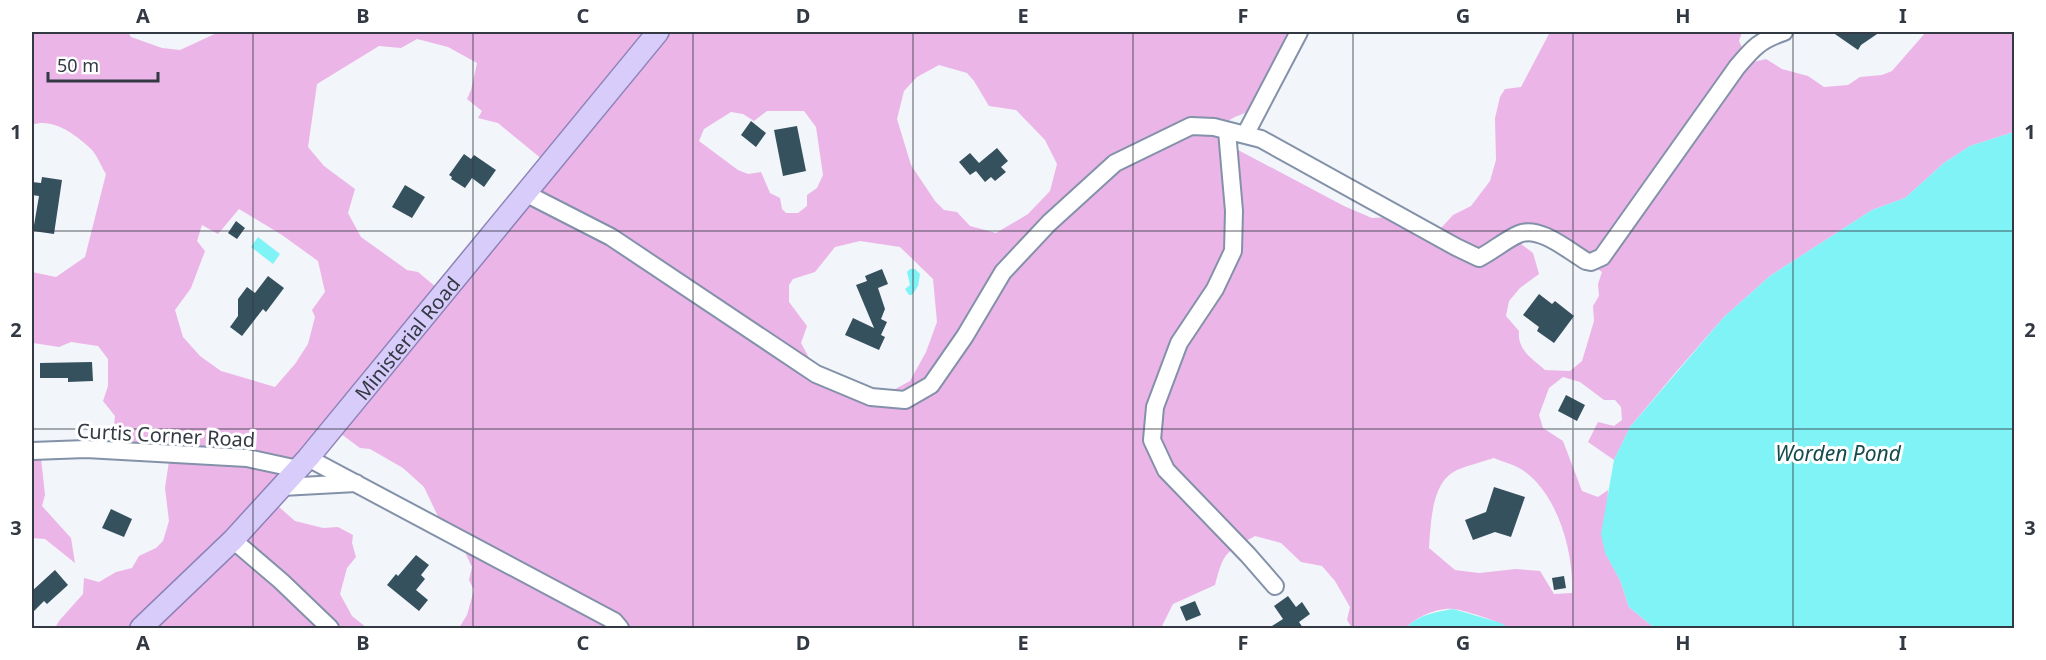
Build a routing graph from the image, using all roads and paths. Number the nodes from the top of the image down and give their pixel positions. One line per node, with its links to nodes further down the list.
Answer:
1 (658, 32): 6 (main road, Ministerial Road)
2 (1299, 32): 5 (street)
3 (1784, 32): 5 (street)
4 (1227, 131): 5 (street); 6 (street); 12 (street)
5 (1245, 135)
6 (525, 194): 8 (main road, Ministerial Road)
7 (32, 451): 8 (street, Curtis Corner Road)
8 (303, 464): 9 (street, Curtis Corner Road); 10 (main road, Ministerial Road)
9 (356, 483): 10 (street); 15 (street, Curtis Corner Road)
10 (282, 487): 11 (main road, Ministerial Road)
11 (233, 540): 13 (main road, Ministerial Road); 14 (street)
12 (1275, 586)
13 (141, 628)
14 (330, 628)
15 (620, 628)

